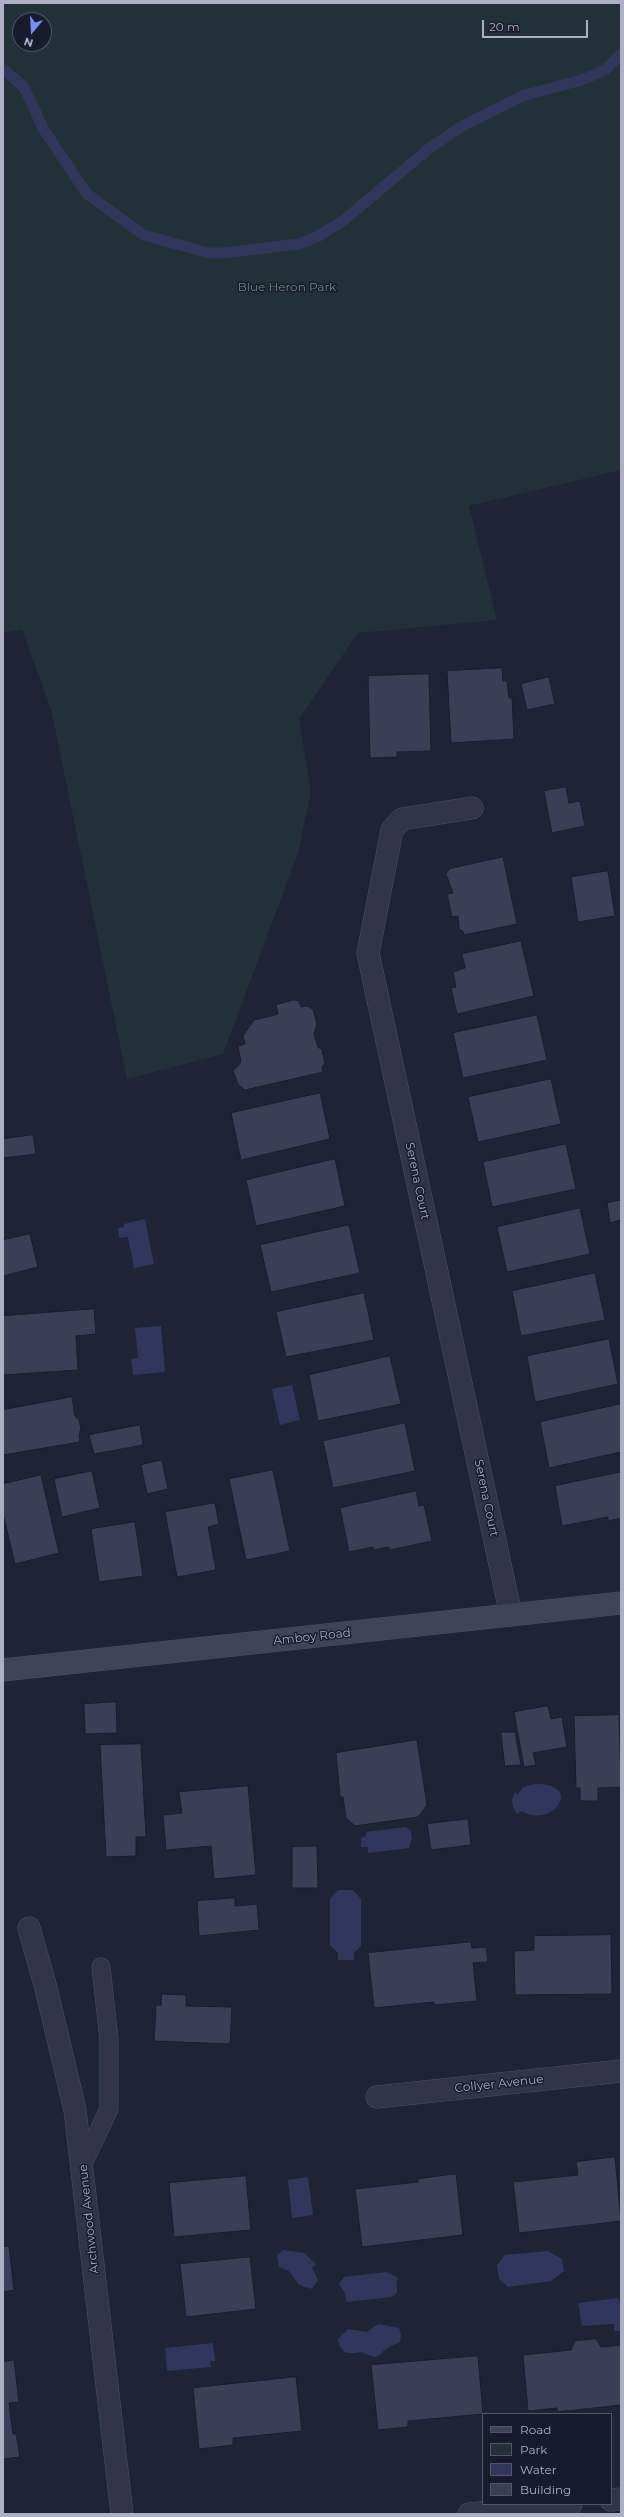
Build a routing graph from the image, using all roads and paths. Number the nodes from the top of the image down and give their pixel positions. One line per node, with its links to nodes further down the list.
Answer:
1 (472, 808): 3 (street, Serena Court)
2 (621, 1603): 3 (main road, Amboy Road)
3 (511, 1615): 4 (main road, Amboy Road)
4 (3, 1670)
5 (29, 1928): 9 (street, Archwood Avenue)
6 (101, 1967): 9 (lane)
7 (621, 2071): 8 (street, Collyer Avenue)
8 (377, 2096)
9 (83, 2164): 11 (street, Archwood Avenue)
10 (561, 2505): 12 (street)
11 (122, 2514)
12 (469, 2514)

